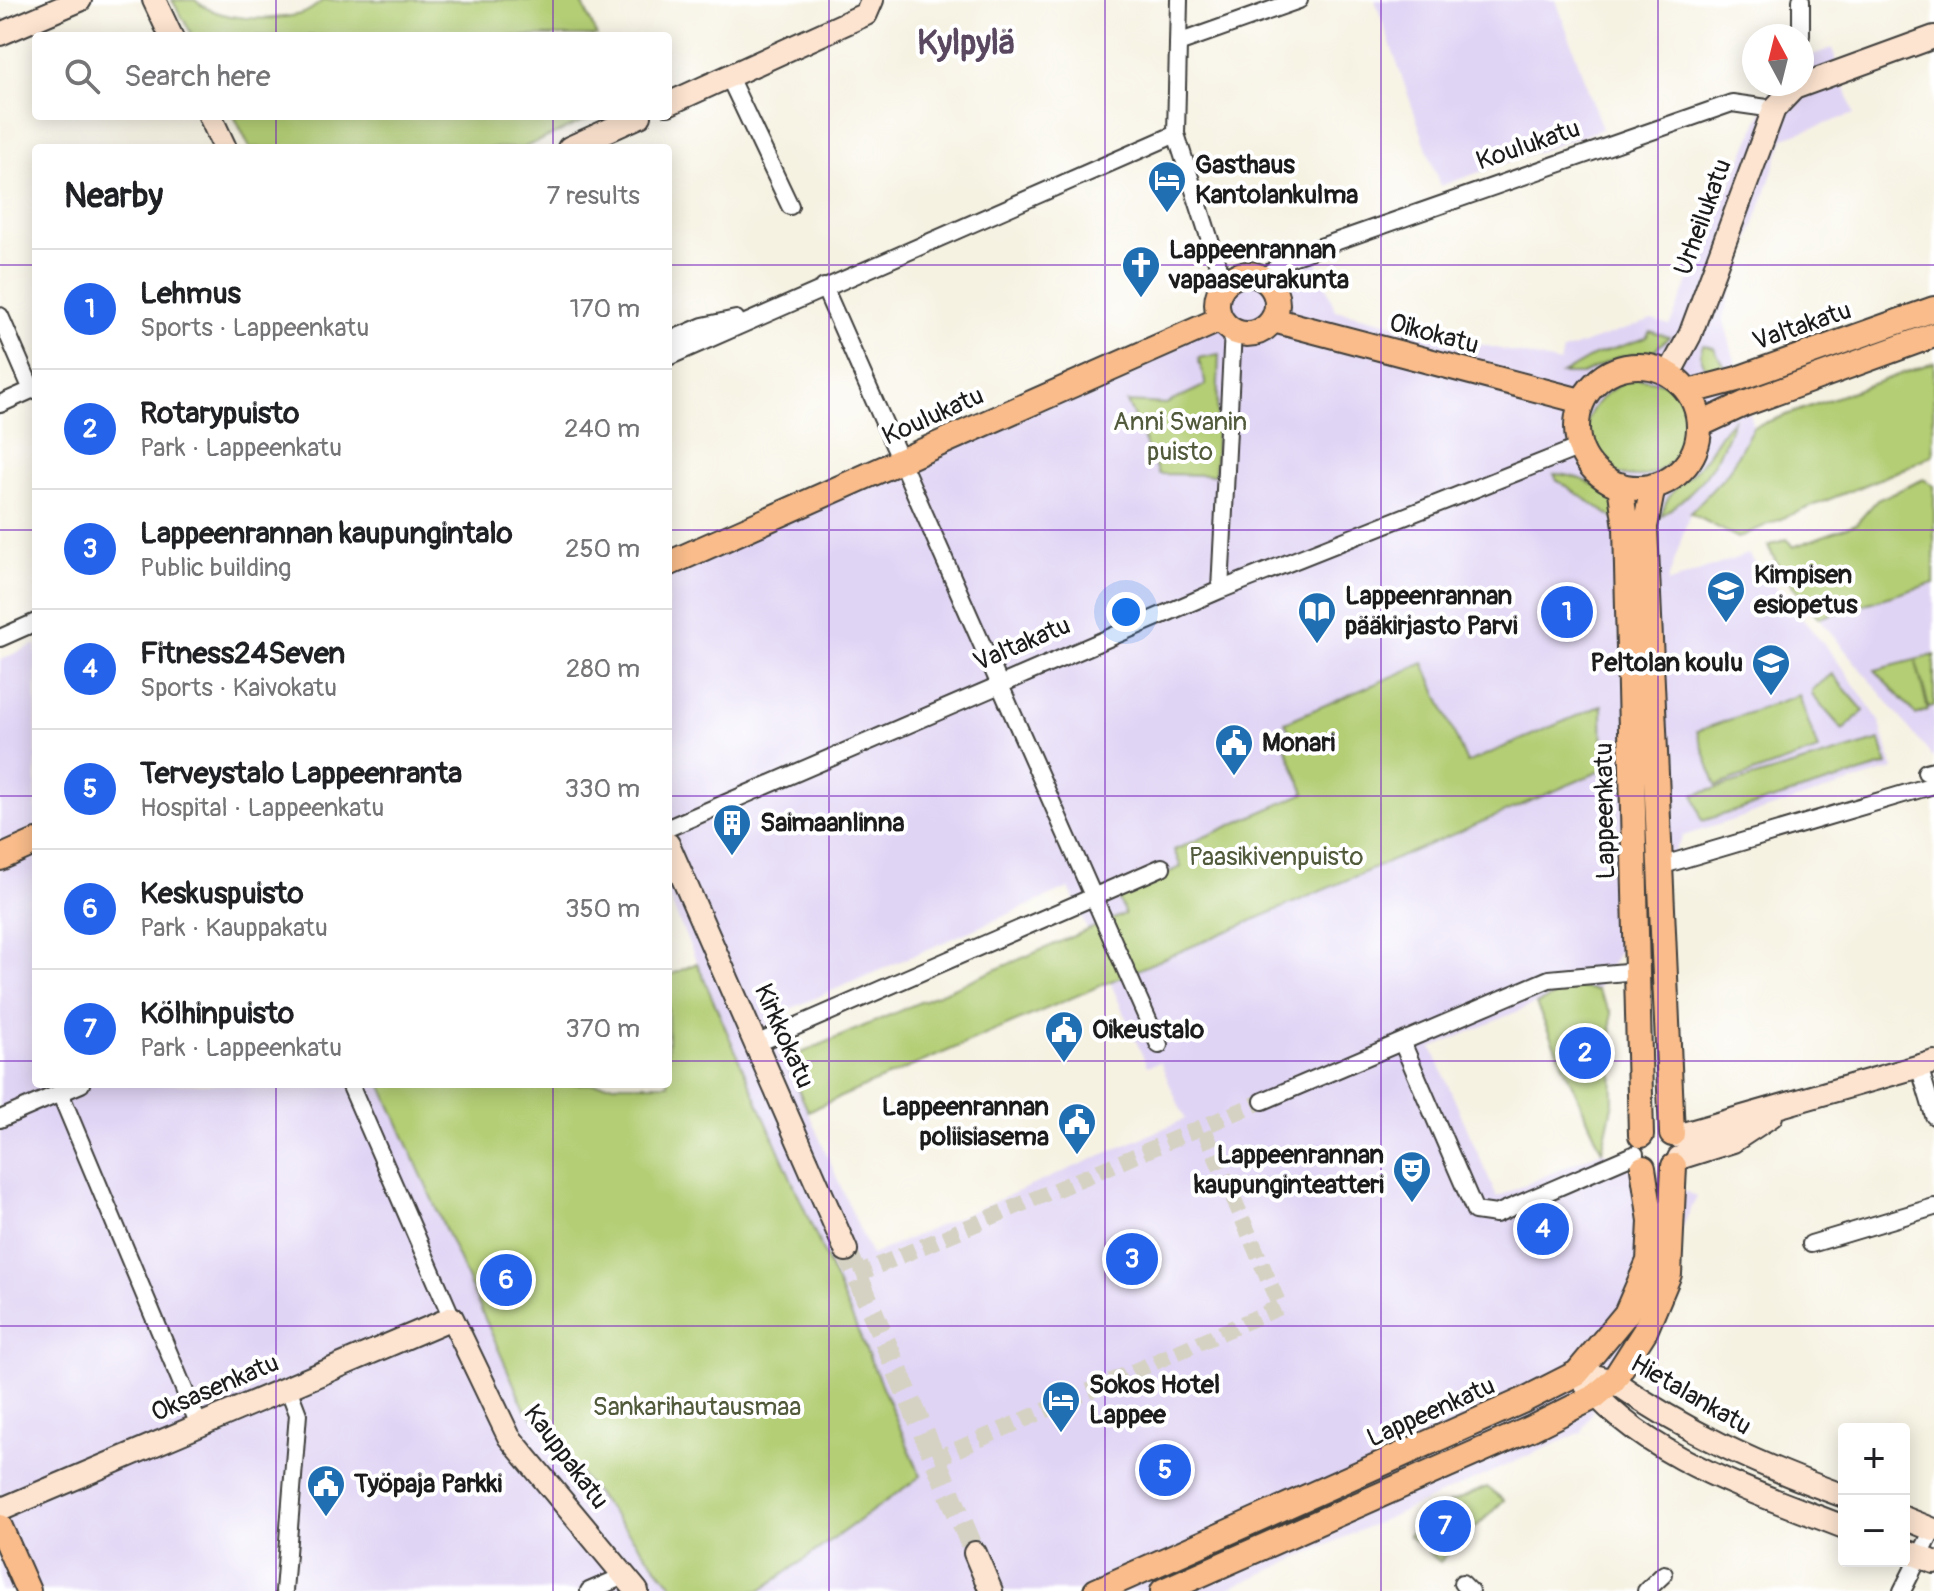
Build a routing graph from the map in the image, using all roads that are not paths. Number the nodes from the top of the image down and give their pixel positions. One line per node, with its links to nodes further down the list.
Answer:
1 (80, 0): 9 (street)
2 (154, 0): 8 (street)
3 (872, 0): 12 (street)
4 (1179, 0): 11 (street)
5 (1299, 0): 11 (street)
6 (1801, 0): 7 (street)
7 (1801, 24)
8 (169, 32)
9 (0, 34)
10 (1934, 37): 13 (street)
11 (1178, 43): 19 (street)
12 (729, 77): 15 (street); 22 (street)
13 (1814, 79)
14 (1786, 96): 16 (street, Urheilukatu)
15 (672, 102)
16 (1774, 109): 23 (street, Koulukatu); 34 (street, Urheilukatu)
17 (212, 120): 20 (street)
18 (631, 120): 21 (street)
19 (1176, 134): 24 (street); 25 (street)
20 (223, 144)
21 (578, 144)
22 (790, 206)
23 (1263, 278): 24 (main road); 29 (main road)
24 (1224, 284): 30 (main road)
25 (824, 287): 27 (street); 42 (street)
26 (1934, 309): 37 (main road, Valtakatu)
27 (761, 315): 32 (street); 33 (street)
28 (0, 316): 35 (street)
29 (1273, 320): 30 (main road); 38 (main road, Oikokatu)
30 (1227, 324): 42 (main road, Koulukatu); 46 (street)
31 (1934, 335): 40 (main road, Valtakatu)
32 (672, 339)
33 (672, 355)
34 (1669, 374): 37 (main road); 38 (main road)
35 (32, 385)
36 (32, 390): 39 (street)
37 (1688, 392): 40 (main road)
38 (1581, 401): 41 (main road)
39 (0, 404)
40 (1699, 425): 44 (main road)
41 (1580, 447): 43 (main road); 46 (street, Valtakatu)
42 (900, 461): 45 (main road, Koulukatu); 49 (street)
43 (1620, 485): 44 (main road); 58 (main road, Lappeenkatu)
44 (1653, 486): 55 (main road, Lappeenkatu)
45 (672, 562)
46 (1220, 590): 49 (street, Valtakatu)
47 (32, 624): 48 (street)
48 (0, 638)
49 (999, 685): 51 (street, Valtakatu); 57 (street)
50 (1931, 780): 55 (street)
51 (672, 826)
52 (32, 844): 54 (main road)
53 (672, 853): 60 (street, Kirkkokatu)
54 (0, 858)
55 (1660, 866): 69 (main road, Lappeenkatu)
56 (1162, 867): 57 (street)
57 (1094, 897): 60 (street); 61 (street)
58 (1637, 971): 59 (street); 70 (main road, Lappeenkatu)
59 (1402, 1042): 66 (street); 70 (street)
60 (758, 1043): 73 (street, Kirkkokatu)
61 (1159, 1045)
62 (1927, 1064): 67 (street); 69 (street)
63 (72, 1088): 65 (street)
64 (352, 1088): 74 (street, Kauppakatu)
65 (60, 1093): 68 (street); 79 (street)
66 (1263, 1101)
67 (1934, 1116)
68 (0, 1119)
69 (1675, 1148): 70 (main road); 70 (main road); 76 (main road, Lappeenkatu)
70 (1639, 1152): 75 (main road, Lappeenkatu)
71 (1934, 1207): 72 (street)
72 (1811, 1244)
73 (846, 1250)
74 (452, 1318): 77 (street, Oksasenkatu); 89 (street, Kauppakatu)
75 (1577, 1373): 76 (street, Hietalankatu); 78 (street, Hietalankatu); 94 (main road, Lappeenkatu)
76 (1613, 1381): 78 (main road, Lappeenkatu); 80 (street, Hietalankatu)
77 (288, 1388): 79 (street, Oksasenkatu); 91 (street)
78 (1594, 1397): 83 (street, Hietalankatu); 95 (main road, Lappeenkatu)
79 (199, 1425): 81 (street, Oksasenkatu)
80 (1841, 1495)
81 (0, 1510)
82 (1910, 1520): 85 (street)
83 (1838, 1525)
84 (0, 1527): 90 (main road)
85 (1934, 1529): 87 (street)
86 (975, 1553): 93 (street)
87 (1920, 1556): 97 (street)
88 (1664, 1574): 96 (street)
89 (630, 1584): 92 (street)
90 (28, 1591)
91 (284, 1591)
92 (589, 1591)
93 (991, 1591)
94 (1096, 1591)
95 (1163, 1591)
96 (1646, 1591)
97 (1902, 1591)

